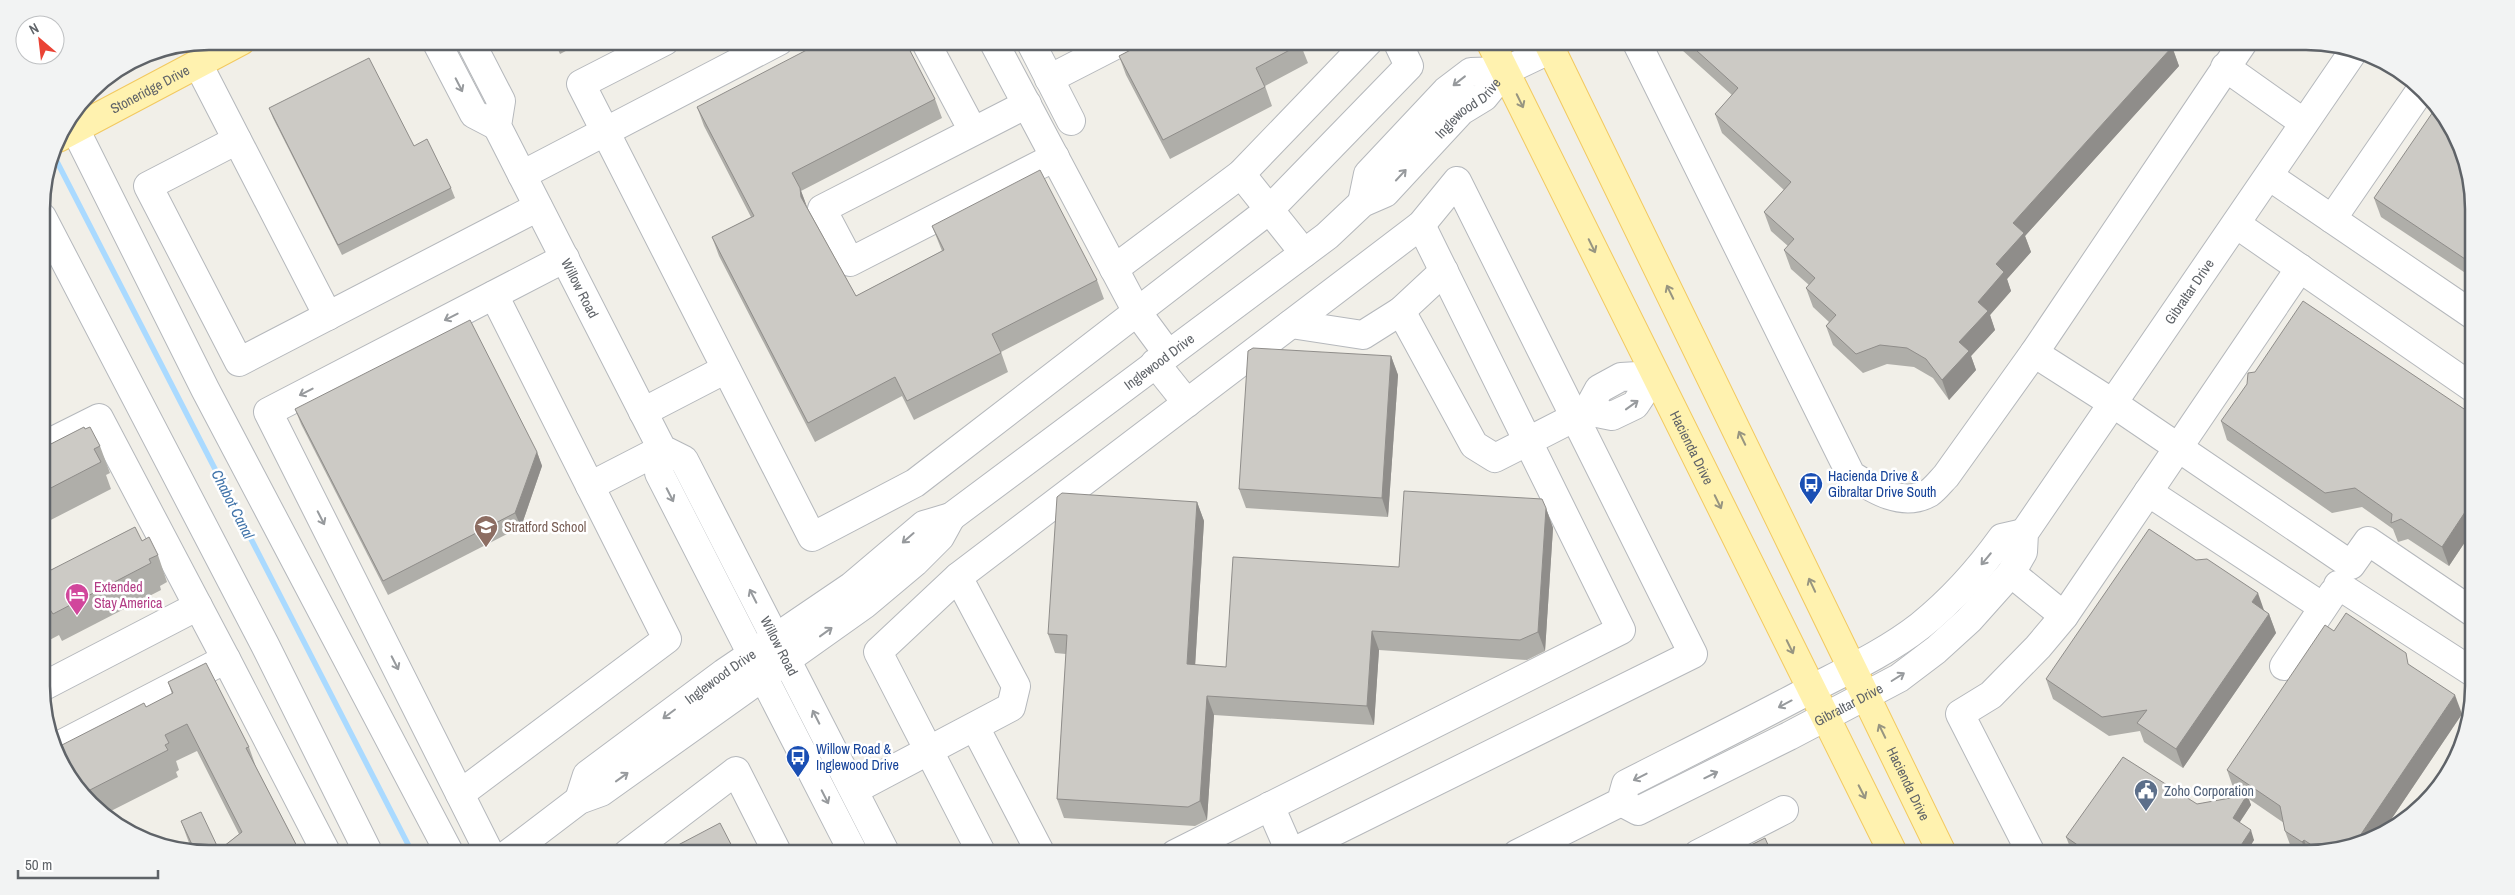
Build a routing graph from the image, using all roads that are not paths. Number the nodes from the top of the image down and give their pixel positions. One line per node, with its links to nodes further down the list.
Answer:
1 (224, 50): 18 (main road, Stoneridge Drive)
2 (441, 50): 26 (street, one-way to 26)
3 (475, 50): 26 (street)
4 (647, 50): 27 (street)
5 (761, 50): 27 (street)
6 (930, 50): 28 (street)
7 (998, 50): 23 (street)
8 (1034, 50): 21 (street)
9 (1105, 50): 21 (street)
10 (1359, 50): 33 (street)
11 (1401, 50): 37 (street)
12 (1494, 50): 20 (main road, Hacienda Drive)
13 (1541, 50): 20 (street, Inglewood Drive)
14 (1551, 50): 81 (main road, Hacienda Drive, one-way to 14)
15 (1640, 50): 53 (street)
16 (2237, 50): 19 (street)
17 (2350, 56): 25 (street, Gibraltar Drive)
18 (198, 64): 29 (main road, Stoneridge Drive); 31 (street)
19 (2225, 67): 25 (street); 53 (street)
20 (1505, 71): 42 (street, Inglewood Drive); 56 (main road, Hacienda Drive, one-way to 56)
21 (1049, 79): 24 (street)
22 (2417, 95): 38 (street)
23 (1027, 104): 28 (street); 32 (street)
24 (1071, 121)
25 (2304, 124): 35 (street, Gibraltar Drive)
26 (497, 126): 34 (street, Willow Road)
27 (605, 130): 34 (street); 55 (street)
28 (974, 131): 32 (street)
29 (70, 132)
30 (68, 135): 96 (street)
31 (237, 140): 51 (street); 51 (street)
32 (1055, 156): 45 (street)
33 (1241, 174): 37 (street); 45 (street)
34 (522, 175): 36 (street, Willow Road)
35 (2268, 176): 38 (street); 39 (street, Gibraltar Drive)
36 (538, 207): 43 (street, Willow Road); 51 (street)
37 (1269, 210): 42 (street); 50 (street)
38 (2332, 219): 49 (street)
39 (2236, 224): 44 (street); 59 (street, Gibraltar Drive)
40 (1421, 225): 46 (street); 52 (street); 61 (street)
41 (50, 233): 95 (street)
42 (1304, 253): 54 (street, Inglewood Drive)
43 (565, 258): 47 (street); 60 (street, Willow Road)
44 (2300, 268): 57 (street); 64 (street)
45 (1114, 269): 50 (street)
46 (1444, 272): 48 (street); 63 (street)
47 (494, 295): 66 (street); 90 (street, one-way to 90)
48 (1401, 310): 52 (street); 63 (street)
49 (2465, 310)
50 (1137, 312): 54 (street); 55 (street)
51 (328, 316)
52 (1291, 324): 58 (street)
53 (2034, 353): 59 (street)
54 (1162, 358): 58 (street); 76 (street, Inglewood Drive)
55 (726, 369): 60 (street)
56 (1655, 375): 61 (street); 83 (main road, Hacienda Drive, one-way to 83)
57 (2465, 382)
58 (1187, 403): 71 (street)
59 (2114, 404): 64 (street); 68 (street, Gibraltar Drive)
60 (644, 412): 65 (street, Willow Road)
61 (1581, 414): 63 (street); 107 (street)
62 (50, 442): 72 (street)
63 (1528, 442): 92 (street)
64 (2178, 448): 67 (street); 70 (street)
65 (662, 449): 66 (street); 76 (street, Willow Road, one-way to 65); 78 (street, Willow Road, one-way to 78)
66 (590, 486): 90 (street)
67 (2148, 492): 74 (street); 75 (street)
68 (2024, 533): 69 (street, Gibraltar Drive); 81 (street, one-way to 81)
69 (2011, 573): 75 (street); 84 (street, Gibraltar Drive, one-way to 69)
70 (2345, 575): 73 (street); 74 (street); 80 (street)
71 (958, 577): 86 (street); 88 (street)
72 (198, 606): 77 (street); 82 (street)
73 (2465, 607)
74 (2323, 608): 79 (street)
75 (2064, 616): 112 (street)
76 (781, 649): 78 (street, Inglewood Drive); 89 (street, Willow Road, one-way to 76)
77 (226, 658): 87 (street); 94 (street)
78 (756, 666): 98 (street, Inglewood Drive); 101 (street, Willow Road, one-way to 101)
79 (2284, 666)
80 (2465, 666)
81 (1852, 668): 83 (street); 84 (main road, Hacienda Drive)
82 (50, 683)
83 (1811, 690): 85 (main road, Hacienda Drive); 91 (street, one-way to 91)
84 (1865, 696): 85 (street, Gibraltar Drive); 111 (main road, Hacienda Drive, one-way to 84)
85 (1825, 717): 91 (street, Gibraltar Drive, one-way to 85); 110 (main road, Hacienda Drive, one-way to 110)
86 (975, 727): 88 (street); 104 (street)
87 (61, 744)
88 (929, 752): 89 (street); 103 (street)
89 (854, 790): 102 (street, Willow Road)
90 (460, 794): 97 (street)
91 (1621, 802): 108 (street)
92 (1270, 806): 105 (street); 106 (street)
93 (1784, 810): 109 (street)
94 (322, 845)
95 (364, 845)
96 (445, 845)
97 (486, 845)
98 (520, 845)
99 (639, 845): 100 (street)
100 (773, 845)
101 (849, 845)
102 (882, 845)
103 (977, 845)
104 (1036, 845)
105 (1193, 845)
106 (1288, 845)
107 (1308, 845)
108 (1555, 845)
109 (1716, 845)
110 (1889, 845)
111 (1938, 845)
112 (2026, 845)

